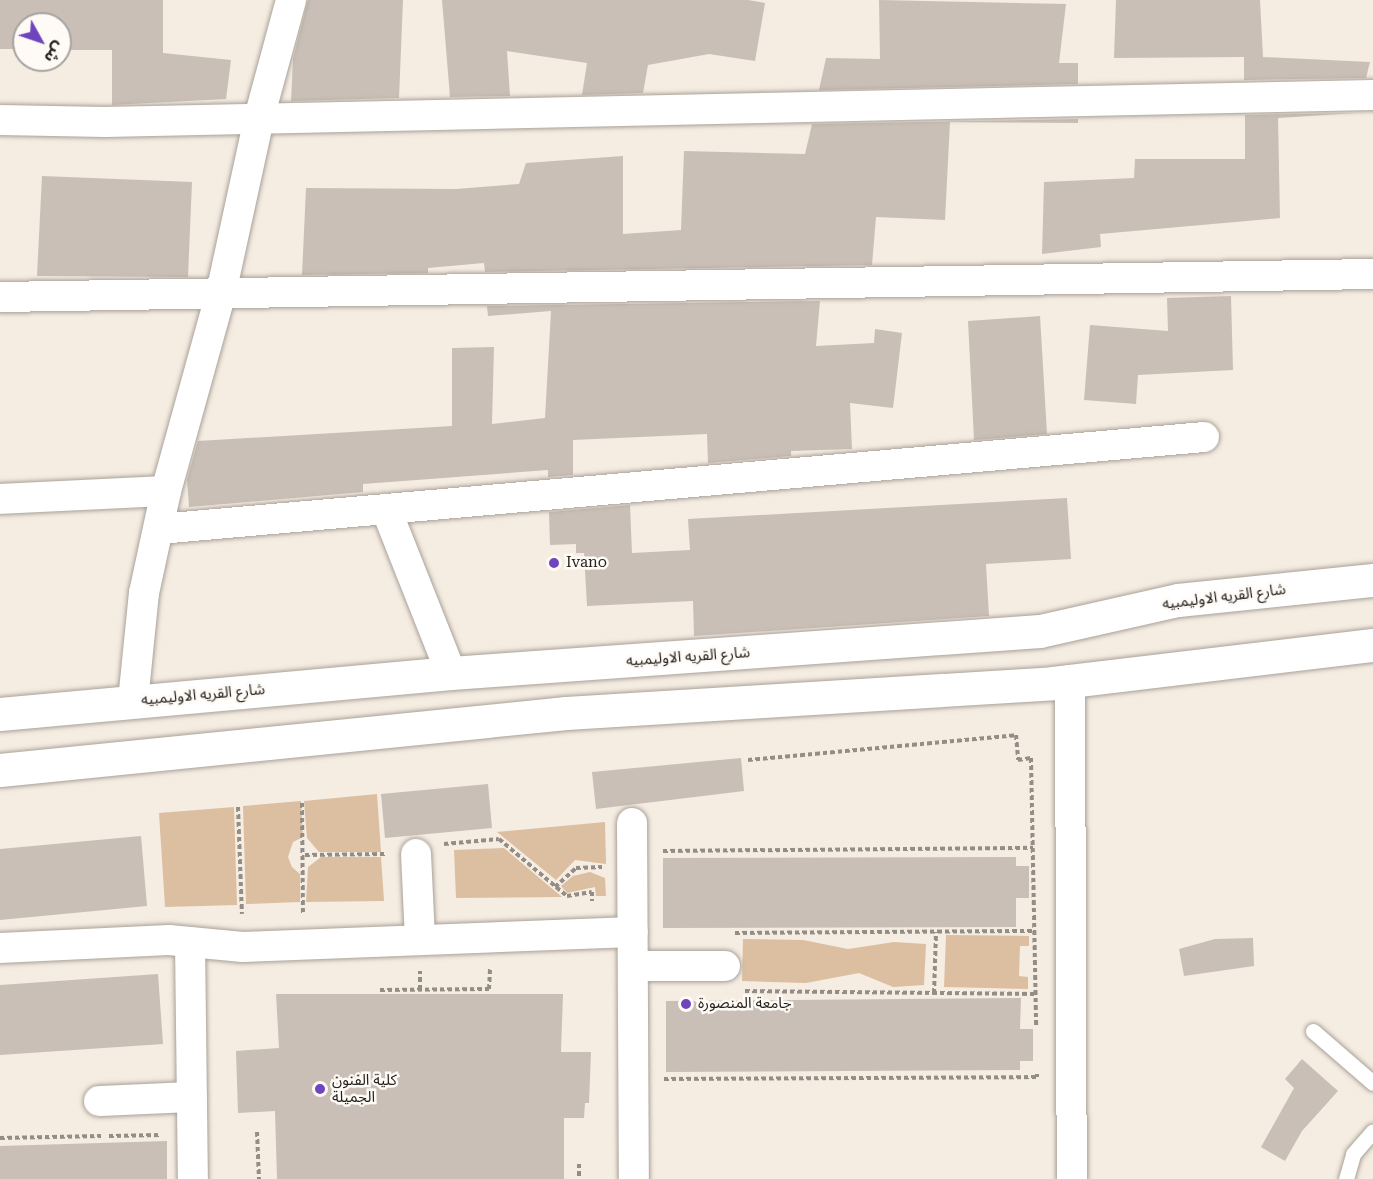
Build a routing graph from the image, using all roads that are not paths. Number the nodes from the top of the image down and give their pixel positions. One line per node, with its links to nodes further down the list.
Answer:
1 (291, 0): 3 (street)
2 (1373, 95): 3 (street)
3 (259, 118): 4 (street); 6 (street)
4 (0, 120)
5 (1373, 274): 6 (street)
6 (221, 293): 7 (street); 9 (street)
7 (0, 297)
8 (1204, 437): 11 (street)
9 (166, 491): 10 (street); 12 (street)
10 (0, 499)
11 (386, 509): 12 (street); 16 (street)
12 (159, 529): 18 (street)
13 (1373, 580): 15 (main road, شارع القريه الاوليمبيه)
14 (1373, 645): 17 (main road)
15 (562, 666): 16 (main road, شارع القريه الاوليمبيه); 19 (main road)
16 (451, 673): 18 (main road, شارع القريه الاوليمبيه)
17 (1070, 680): 19 (main road); 37 (street)
18 (133, 701): 20 (main road, شارع القريه الاوليمبيه)
19 (567, 713): 21 (main road)
20 (0, 714)
21 (0, 770)
22 (632, 837): 24 (street)
23 (416, 854): 25 (street)
24 (633, 932): 25 (street); 28 (street)
25 (420, 940): 26 (street)
26 (190, 942): 27 (street); 32 (street)
27 (0, 948)
28 (633, 966): 29 (street); 36 (street)
29 (731, 978)
30 (1312, 1031): 31 (lane)
31 (1373, 1083)
32 (192, 1097): 33 (street); 35 (street)
33 (99, 1101)
34 (1373, 1131): 38 (lane)
35 (193, 1179)
36 (634, 1179)
37 (1072, 1179)
38 (1346, 1179)

